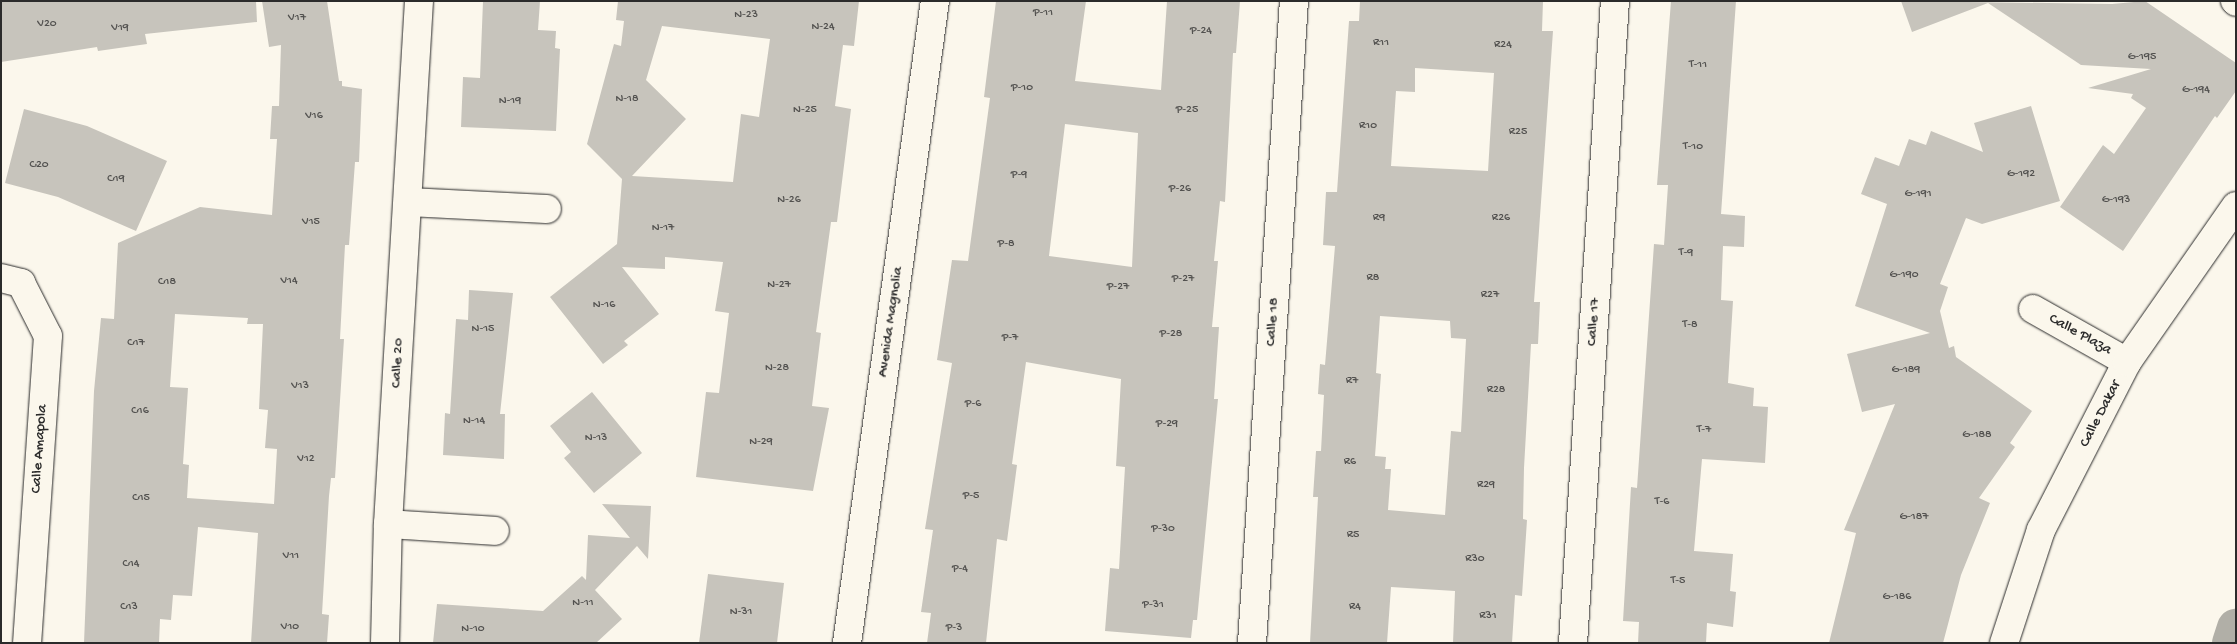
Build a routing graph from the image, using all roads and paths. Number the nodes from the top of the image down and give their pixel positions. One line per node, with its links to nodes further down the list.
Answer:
1 (419, 1): 5 (street, Calle 20)
2 (935, 1): 15 (street, Avenida Magnolia)
3 (1294, 1): 16 (street, Calle 18)
4 (1615, 1): 17 (street, Calle 17)
5 (408, 202): 7 (street); 11 (street, Calle 20)
6 (2236, 206): 10 (street, Calle Dakar)
7 (547, 209)
8 (1, 278): 13 (street, Calle Amapola)
9 (2033, 309): 10 (street, Calle Plaza)
10 (2128, 362): 18 (street, Calle Dakar)
11 (388, 524): 12 (street); 14 (street, Calle 20)
12 (495, 531)
13 (27, 643)
14 (385, 643)
15 (847, 643)
16 (1252, 643)
17 (1573, 643)
18 (2004, 643)

